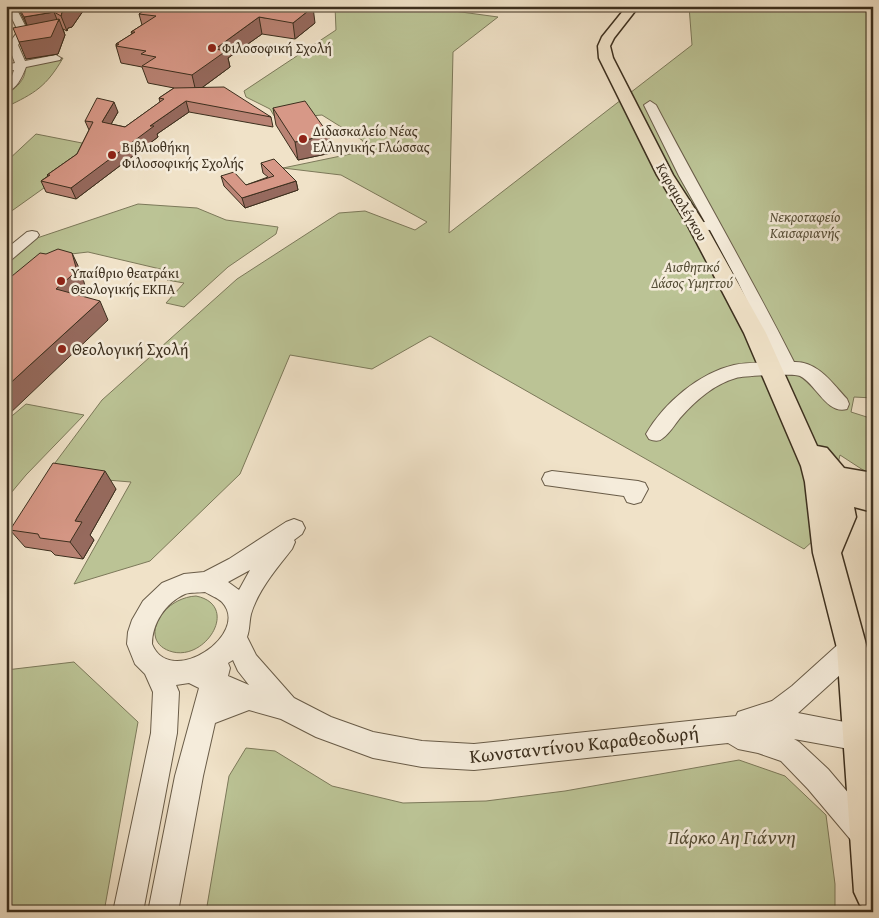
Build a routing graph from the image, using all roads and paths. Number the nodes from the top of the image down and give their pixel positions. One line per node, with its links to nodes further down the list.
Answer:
1 (10, 6): 3 (street)
2 (633, 6): 13 (main road, Καραμολέγκου)
3 (18, 23): 4 (street); 6 (street)
4 (6, 25)
5 (33, 37): 6 (street)
6 (16, 41): 8 (street)
7 (56, 58): 8 (street)
8 (21, 65): 9 (street); 10 (street)
9 (6, 68)
10 (6, 89)
11 (650, 105): 12 (street)
12 (659, 123): 13 (street); 14 (street)
13 (640, 124): 14 (main road, Καραμολέγκου)
14 (706, 226): 17 (main road, Καραμολέγκου)
15 (32, 235): 16 (street)
16 (6, 257)
17 (780, 370): 18 (street); 19 (street); 21 (main road, Καραμολέγκου)
18 (840, 404)
19 (656, 434)
20 (552, 479): 22 (street)
21 (830, 483): 23 (main road); 24 (main road); 25 (main road)
22 (638, 489)
23 (872, 496): 24 (main road)
24 (843, 517): 25 (main road)
25 (827, 553): 29 (main road)
26 (207, 582): 27 (street); 27 (street); 30 (street)
27 (240, 612): 28 (street)
28 (229, 646): 31 (street); 33 (street)
29 (852, 648): 35 (street, Κωνσταντίνου Καραθεοδωρή); 36 (main road)
30 (154, 666): 31 (street); 39 (street)
31 (202, 676): 32 (street); 34 (street)
32 (248, 697): 33 (street); 34 (street)
33 (285, 706): 35 (street, Κωνσταντίνου Καραθεοδωρή)
34 (204, 713): 40 (street)
35 (712, 731): 36 (street, Κωνσταντίνου Καραθεοδωρή); 37 (street, Κωνσταντίνου Καραθεοδωρή)
36 (860, 738): 37 (main road)
37 (868, 838): 38 (main road)
38 (873, 892)
39 (128, 912)
40 (162, 912)

